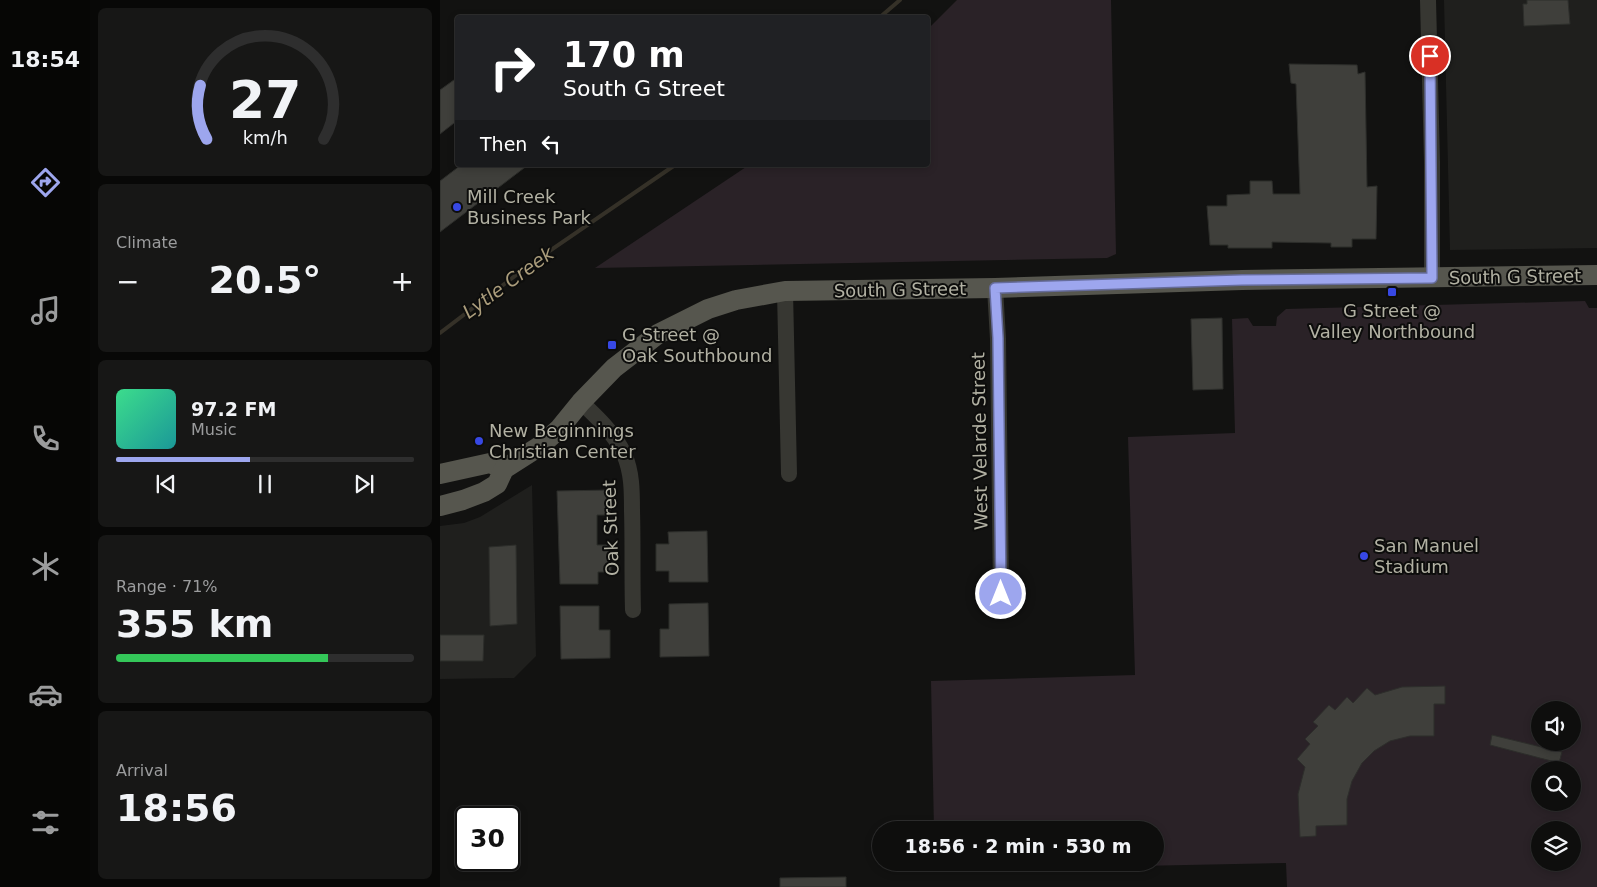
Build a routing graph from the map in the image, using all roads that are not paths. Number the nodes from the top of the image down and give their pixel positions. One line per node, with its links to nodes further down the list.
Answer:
1 (1428, 0): 3 (street)
2 (1597, 275): 3 (main road, South G Street)
3 (1432, 278): 4 (main road, South G Street)
4 (995, 288): 5 (main road, South G Street); 11 (street, West Velarde Street)
5 (785, 291): 6 (main road, South G Street); 9 (street)
6 (580, 402): 7 (main road, South G Street); 12 (street, Oak Street)
7 (504, 470): 8 (main road); 10 (main road, South G Street)
8 (440, 474)
9 (789, 474)
10 (440, 506)
11 (1001, 594)
12 (634, 610)

